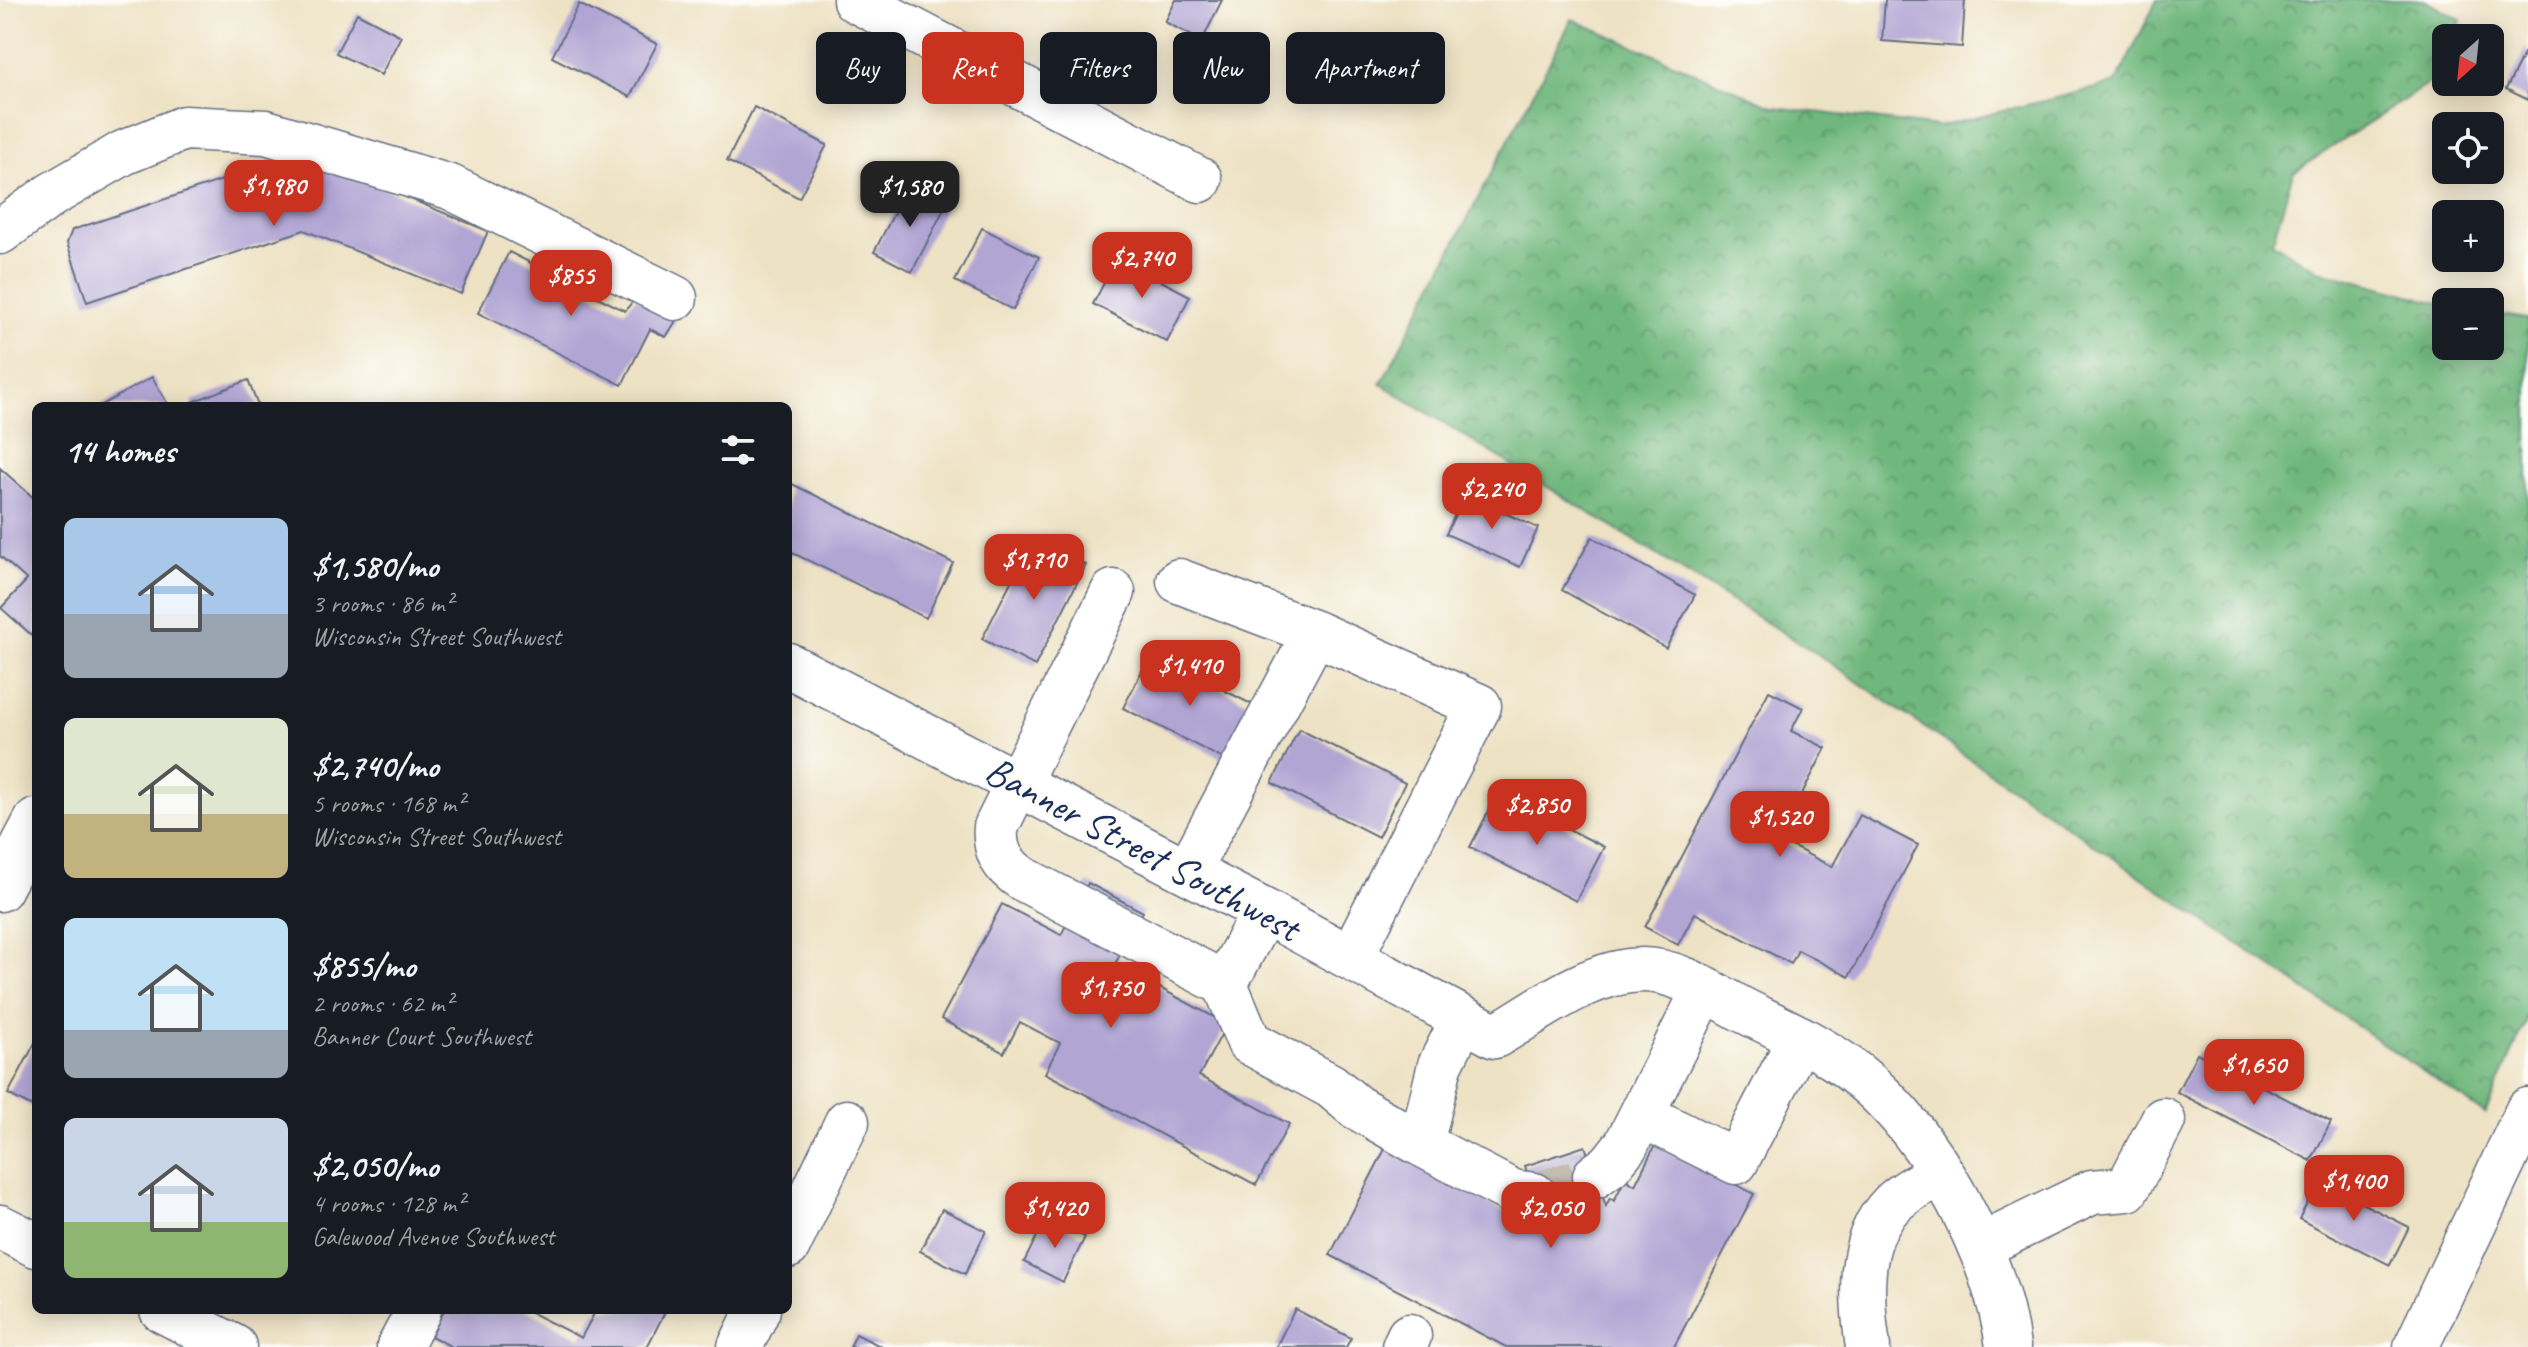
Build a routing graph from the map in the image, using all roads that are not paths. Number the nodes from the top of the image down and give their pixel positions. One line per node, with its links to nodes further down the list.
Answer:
1 (855, 0): 2 (street)
2 (1200, 180)
3 (0, 233): 4 (street)
4 (675, 298)
5 (1179, 581): 7 (street)
6 (1113, 592): 9 (street)
7 (1315, 633): 11 (street); 14 (street)
8 (792, 667): 9 (street, Banner Street Southwest)
9 (1017, 782): 11 (street, Banner Street Southwest); 15 (street)
10 (32, 829): 12 (street)
11 (1188, 871): 13 (street, Banner Street Southwest)
12 (0, 889)
13 (1264, 911): 14 (street, Banner Street Southwest); 15 (street)
14 (1351, 957): 17 (street, Banner Street Southwest)
15 (1225, 984): 23 (street)
16 (1704, 990): 17 (street); 18 (street); 20 (street)
17 (1479, 1028): 23 (street)
18 (1800, 1038): 20 (street); 24 (street)
19 (2528, 1110): 37 (street)
20 (1642, 1115): 25 (street)
21 (2163, 1120): 30 (street)
22 (847, 1122): 28 (street)
23 (1421, 1144): 26 (street)
24 (1940, 1173): 30 (street); 35 (street)
25 (1595, 1176)
26 (1534, 1195)
27 (0, 1227): 29 (street)
28 (792, 1238)
29 (32, 1243)
30 (1981, 1246): 36 (street)
31 (174, 1314): 33 (street)
32 (417, 1314): 34 (street)
33 (231, 1333)
34 (399, 1347)
35 (1868, 1347)
36 (2008, 1347)
37 (2416, 1347)

